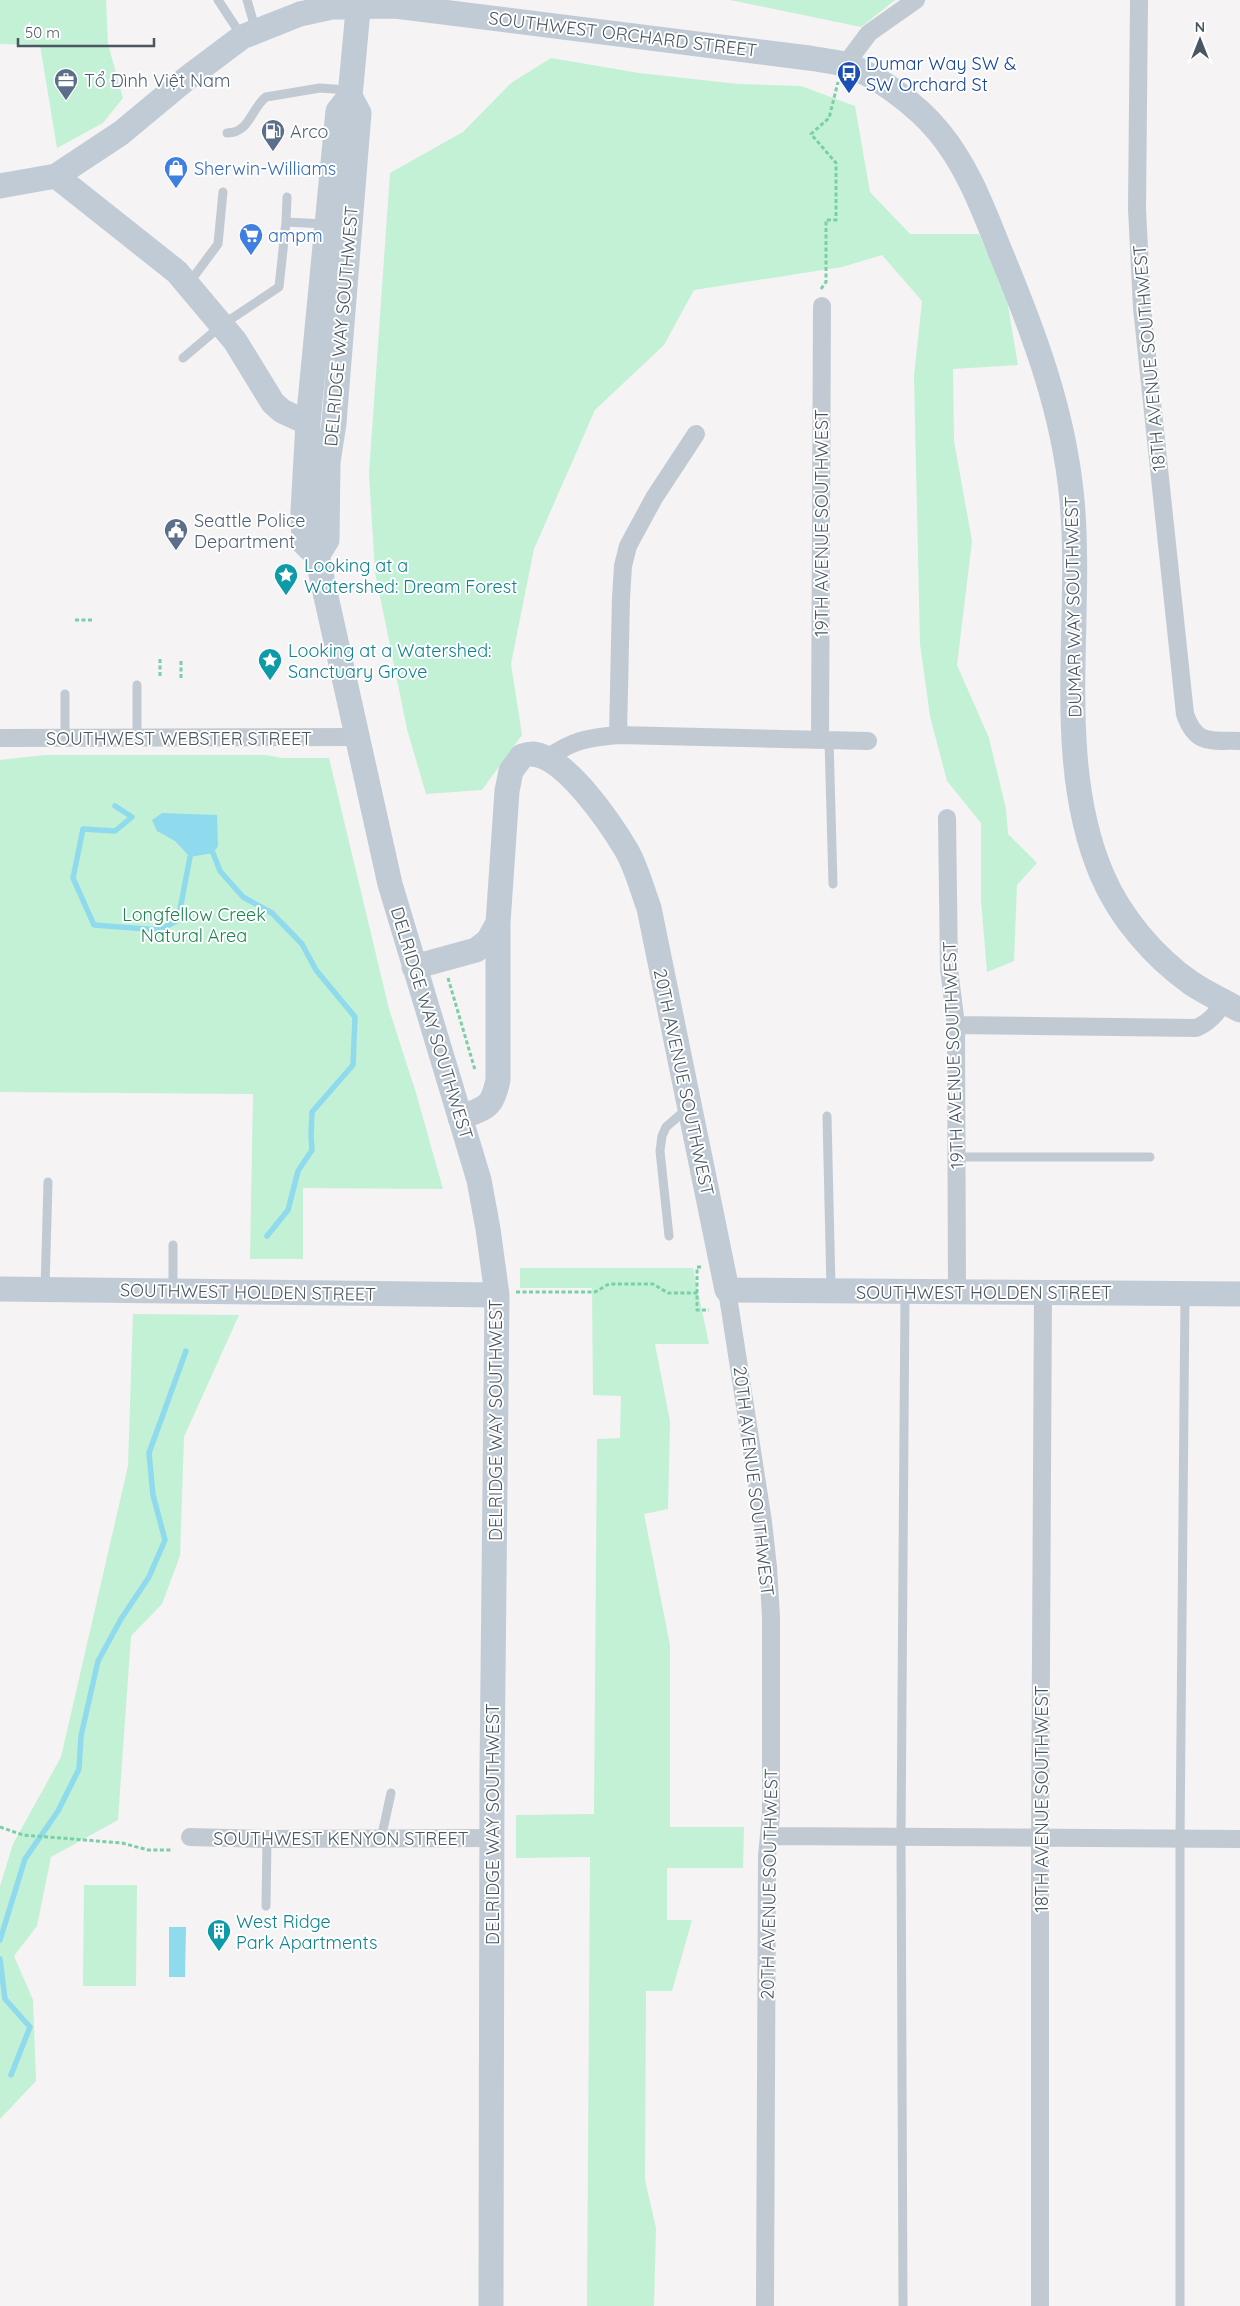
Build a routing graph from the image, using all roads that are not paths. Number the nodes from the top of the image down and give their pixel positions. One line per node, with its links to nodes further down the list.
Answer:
1 (218, 0): 6 (lane)
2 (247, 0): 6 (lane)
3 (916, 0): 7 (street)
4 (1139, 0): 33 (street, 18TH AVENUE SOUTHWEST)
5 (359, 3): 6 (street, SOUTHWEST ORCHARD STREET); 7 (street, SOUTHWEST ORCHARD STREET); 8 (street, DELRIDGE WAY SOUTHWEST)
6 (249, 34): 10 (street, SOUTHWEST ORCHARD STREET)
7 (841, 73): 39 (street, DUMAR WAY SOUTHWEST)
8 (351, 93): 9 (lane); 15 (street, DELRIDGE WAY SOUTHWEST); 22 (street, DELRIDGE WAY SOUTHWEST)
9 (228, 133)
10 (56, 176): 11 (street); 16 (street)
11 (0, 186)
12 (223, 192): 16 (lane)
13 (287, 197): 14 (lane)
14 (286, 222): 15 (lane); 18 (lane)
15 (327, 224): 20 (street, DELRIDGE WAY SOUTHWEST)
16 (188, 285): 18 (street)
17 (822, 306): 31 (street, 19TH AVENUE SOUTHWEST)
18 (222, 325): 19 (lane); 20 (street)
19 (183, 358)
20 (308, 423): 22 (street); 23 (street, DELRIDGE WAY SOUTHWEST)
21 (696, 434): 26 (street)
22 (328, 462): 23 (street, DELRIDGE WAY SOUTHWEST)
23 (317, 556): 27 (street, DELRIDGE WAY SOUTHWEST)
24 (137, 685): 30 (lane)
25 (65, 694): 29 (lane)
26 (618, 736): 31 (street); 34 (street)
27 (358, 737): 30 (street, SOUTHWEST WEBSTER STREET); 38 (street, DELRIDGE WAY SOUTHWEST)
28 (0, 738): 29 (street, SOUTHWEST WEBSTER STREET)
29 (65, 738): 30 (street, SOUTHWEST WEBSTER STREET)
30 (137, 738)
31 (825, 740): 32 (street); 36 (lane)
32 (868, 741)
33 (1240, 741)
34 (547, 758): 37 (street); 41 (street, 20TH AVENUE SOUTHWEST)
35 (947, 818): 40 (street, 19TH AVENUE SOUTHWEST)
36 (833, 884)
37 (498, 923): 38 (street); 43 (street)
38 (414, 967): 43 (street, DELRIDGE WAY SOUTHWEST)
39 (1232, 1006): 40 (street)
40 (956, 1025): 44 (street, 19TH AVENUE SOUTHWEST)
41 (690, 1107): 47 (lane); 51 (street, 20TH AVENUE SOUTHWEST)
42 (827, 1116): 53 (lane)
43 (460, 1118): 57 (street, DELRIDGE WAY SOUTHWEST)
44 (956, 1157): 45 (lane); 55 (street, 19TH AVENUE SOUTHWEST)
45 (1150, 1157)
46 (48, 1182): 50 (lane)
47 (669, 1236)
48 (174, 1245): 52 (lane)
49 (0, 1289): 50 (street, SOUTHWEST HOLDEN STREET)
50 (45, 1289): 52 (street, SOUTHWEST HOLDEN STREET)
51 (727, 1290): 53 (street, SOUTHWEST HOLDEN STREET); 61 (street, 20TH AVENUE SOUTHWEST)
52 (173, 1291): 57 (street, SOUTHWEST HOLDEN STREET)
53 (831, 1291): 54 (street, SOUTHWEST HOLDEN STREET)
54 (905, 1291): 55 (street, SOUTHWEST HOLDEN STREET); 62 (lane)
55 (956, 1292): 56 (street, SOUTHWEST HOLDEN STREET)
56 (1043, 1292): 58 (street, SOUTHWEST HOLDEN STREET); 65 (street, 18TH AVENUE SOUTHWEST)
57 (506, 1293): 64 (street, DELRIDGE WAY SOUTHWEST)
58 (1186, 1294): 59 (street, SOUTHWEST HOLDEN STREET); 67 (lane)
59 (1240, 1294)
60 (391, 1793): 66 (lane)
61 (769, 1836): 62 (street); 72 (street, 20TH AVENUE SOUTHWEST)
62 (901, 1836): 65 (street); 73 (lane)
63 (190, 1837): 69 (street, SOUTHWEST KENYON STREET)
64 (492, 1838): 66 (street, SOUTHWEST KENYON STREET); 71 (street, DELRIDGE WAY SOUTHWEST)
65 (1040, 1838): 67 (street); 74 (street, 18TH AVENUE SOUTHWEST)
66 (381, 1839): 69 (street, SOUTHWEST KENYON STREET)
67 (1180, 1839): 68 (street); 75 (lane)
68 (1240, 1839)
69 (267, 1840): 70 (lane)
70 (266, 1906)
71 (492, 2306)
72 (765, 2306)
73 (903, 2306)
74 (1040, 2306)
75 (1180, 2306)

